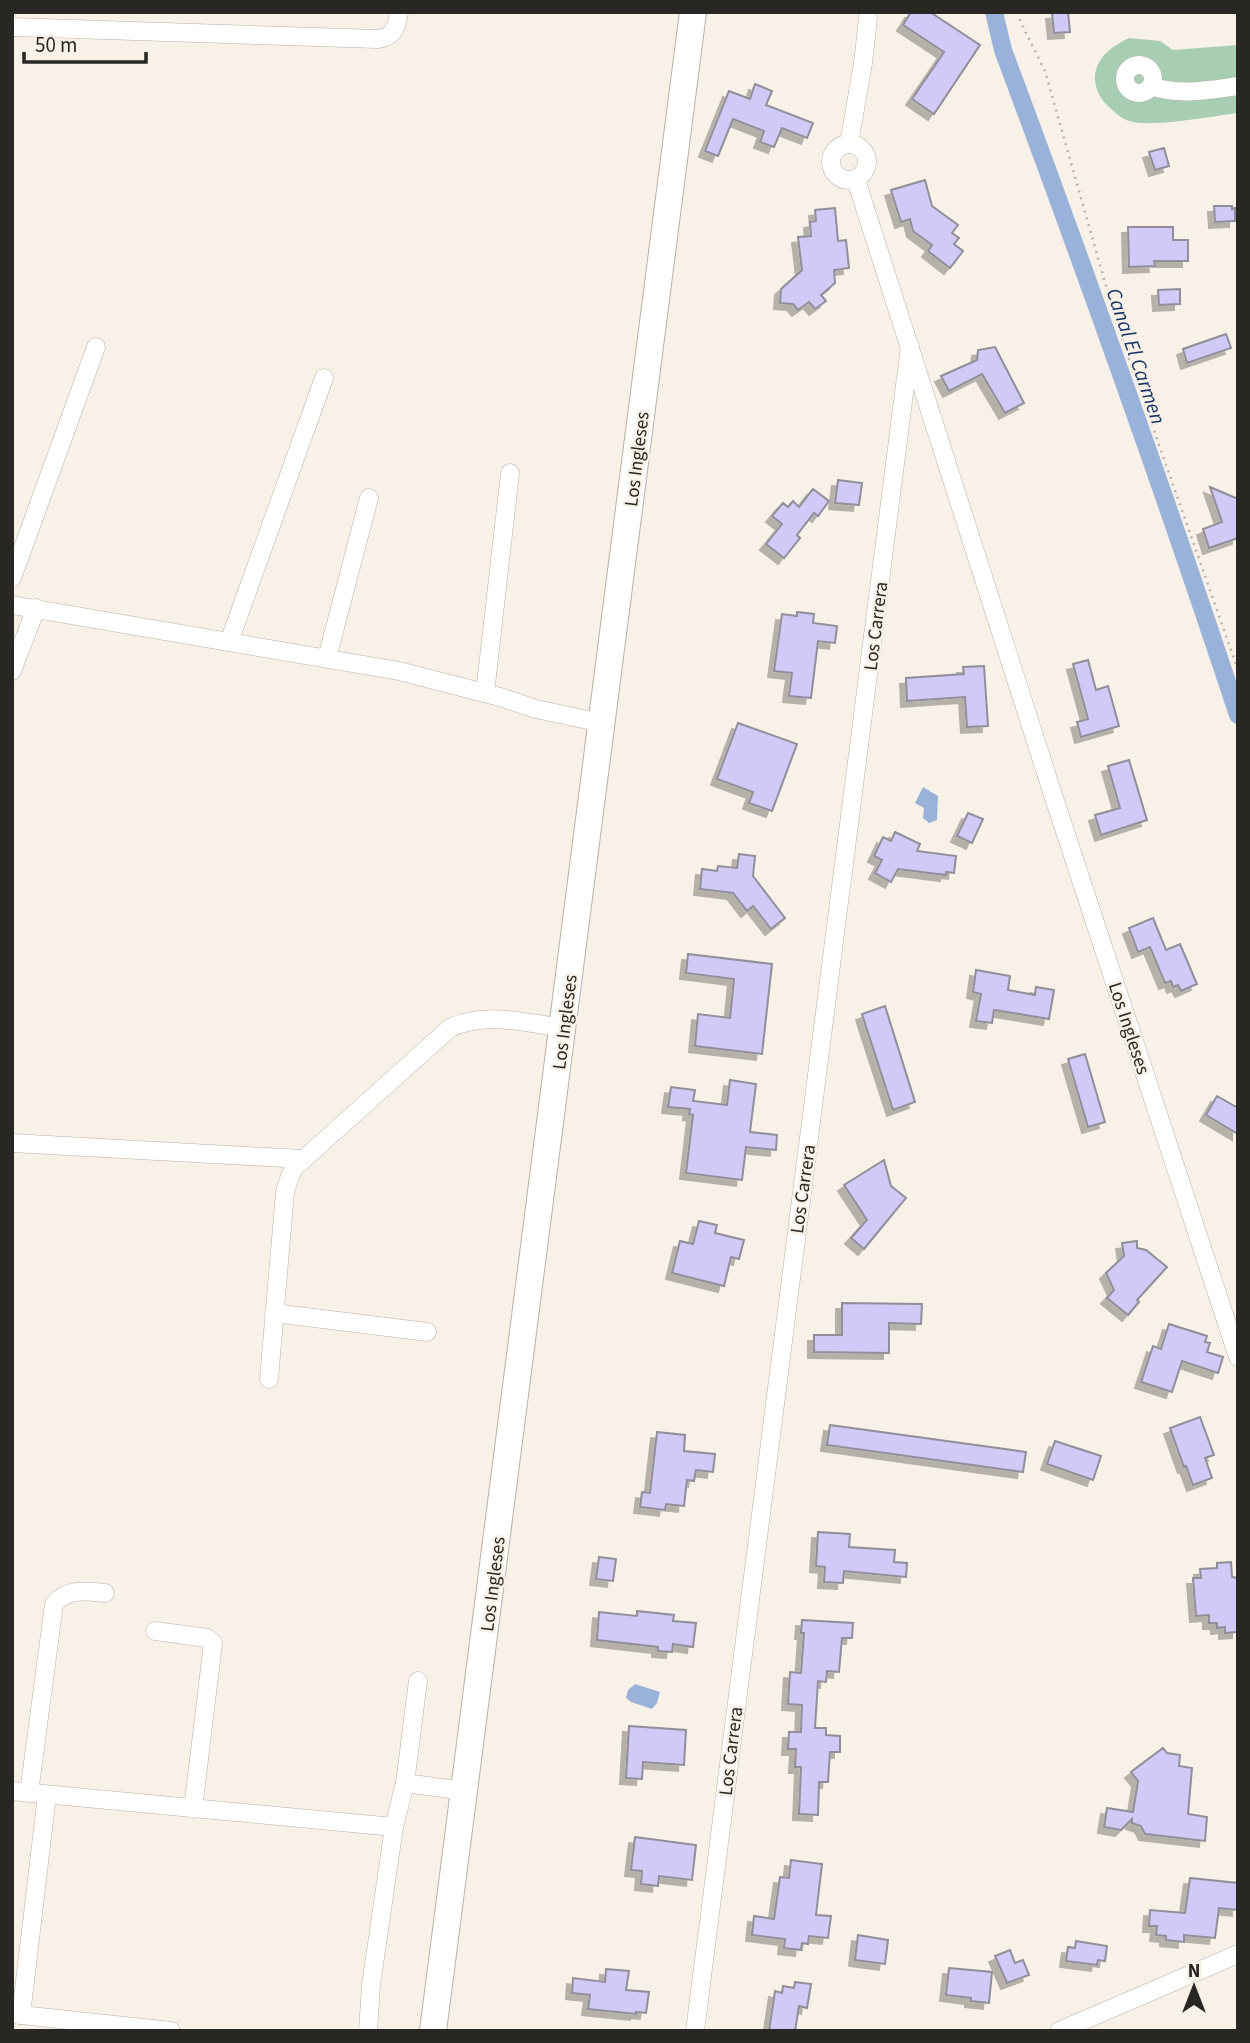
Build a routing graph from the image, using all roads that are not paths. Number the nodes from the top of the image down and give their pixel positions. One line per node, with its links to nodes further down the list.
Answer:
1 (399, 12): 4 (street)
2 (693, 12): 21 (street, Los Ingleses)
3 (868, 18): 7 (street)
4 (12, 27)
5 (1151, 86): 6 (street)
6 (1238, 86)
7 (849, 144): 8 (street); 8 (street)
8 (856, 180): 9 (street, Los Ingleses)
9 (910, 346): 27 (street, Los Ingleses); 43 (street, Los Carrera)
10 (96, 347): 14 (street)
11 (324, 378): 17 (street)
12 (510, 473): 20 (street)
13 (369, 498): 18 (street)
14 (12, 578)
15 (12, 605): 16 (street)
16 (36, 608): 17 (street); 19 (street)
17 (229, 642): 18 (street)
18 (327, 658): 20 (street)
19 (12, 671)
20 (485, 693): 21 (street)
21 (602, 723): 22 (street, Los Ingleses)
22 (563, 1028): 24 (street); 33 (street, Los Ingleses)
23 (12, 1143): 24 (street)
24 (302, 1159): 25 (street)
25 (274, 1313): 26 (street); 28 (street)
26 (427, 1332)
27 (1238, 1357)
28 (269, 1379)
29 (105, 1593): 34 (street)
30 (155, 1631): 36 (street)
31 (418, 1681): 32 (street)
32 (405, 1783): 33 (street); 37 (street)
33 (465, 1791): 42 (street, Los Ingleses)
34 (20, 1792): 35 (street)
35 (47, 1795): 36 (street); 39 (street)
36 (193, 1809): 37 (street)
37 (394, 1827): 41 (street)
38 (1238, 1954): 44 (street)
39 (17, 2014): 40 (street)
40 (172, 2031)
41 (368, 2031)
42 (433, 2031)
43 (695, 2031)
44 (1059, 2031)

